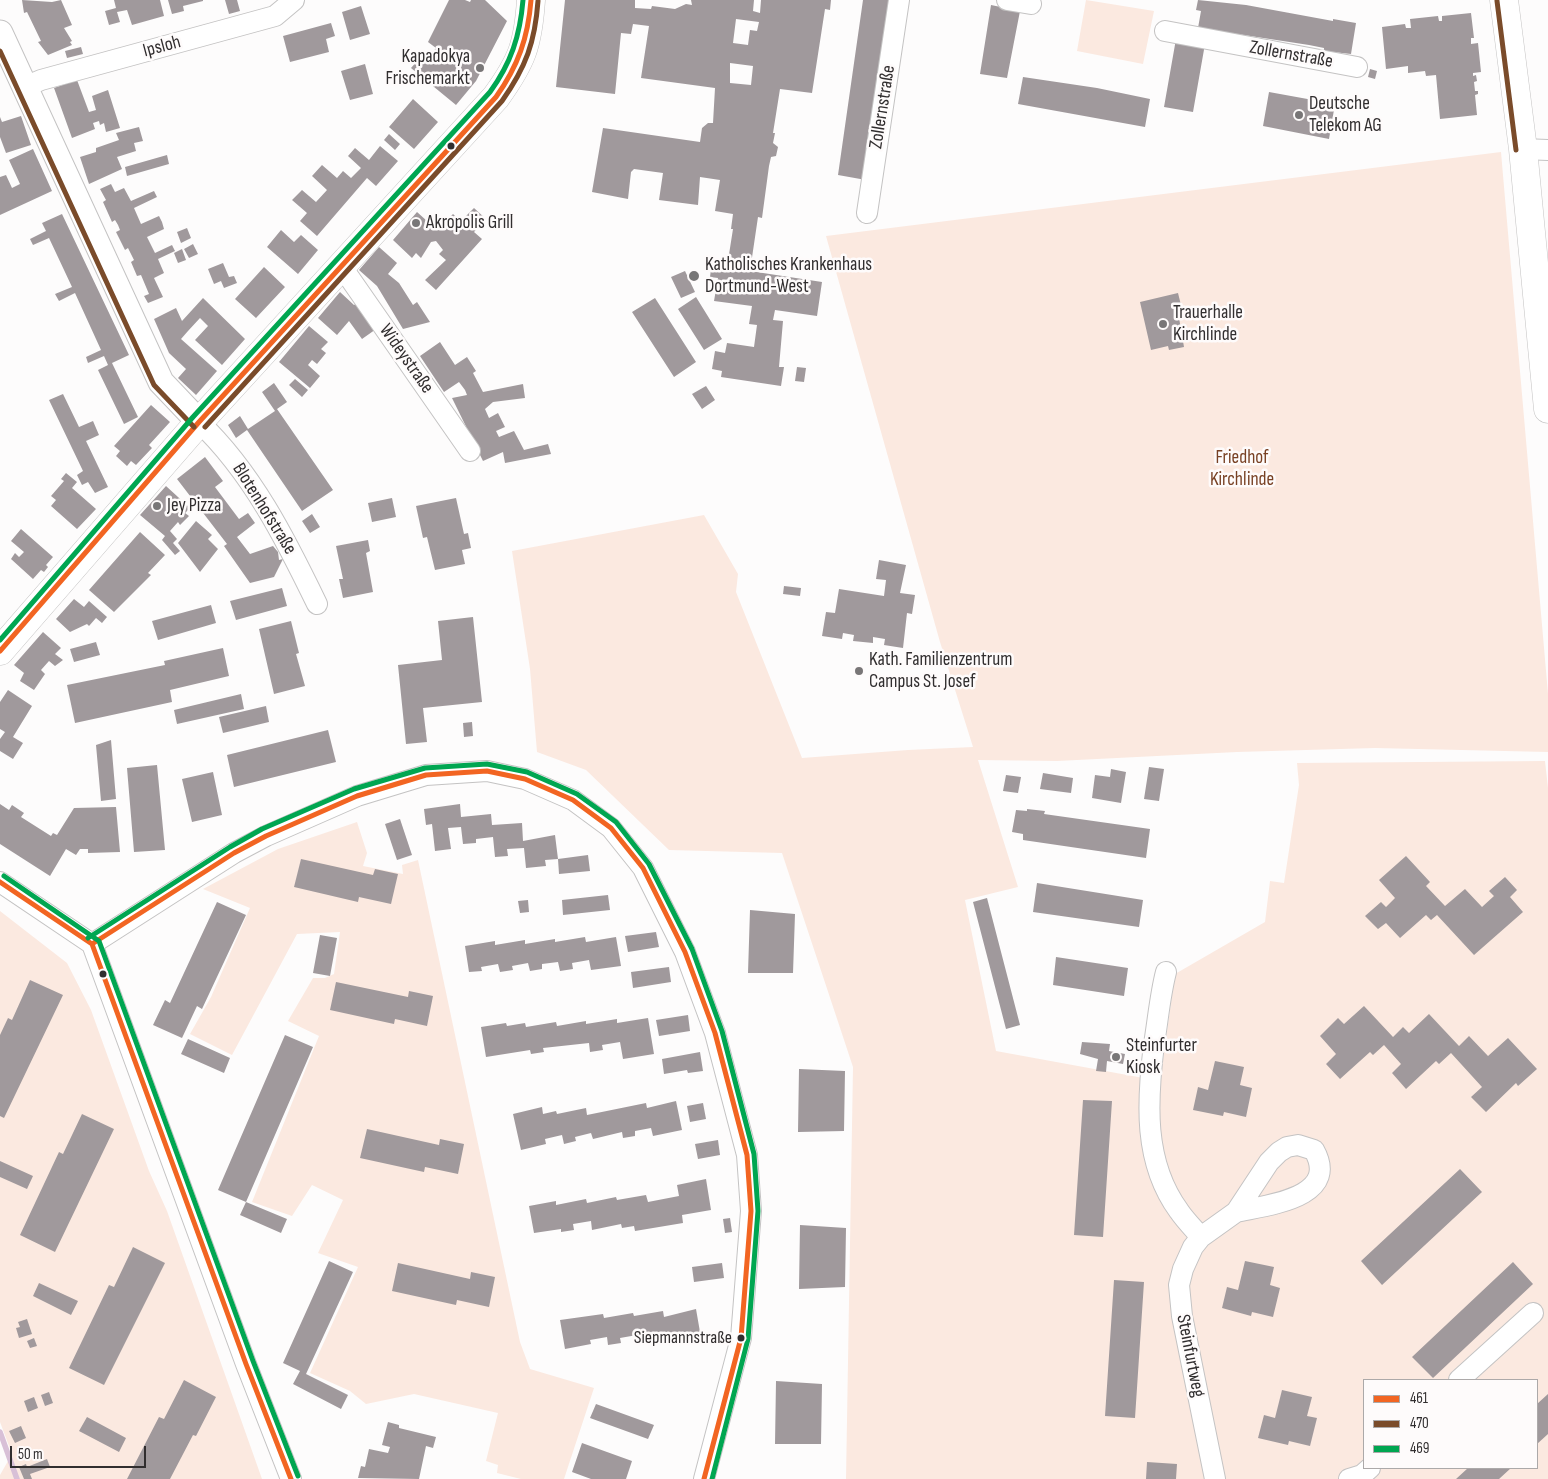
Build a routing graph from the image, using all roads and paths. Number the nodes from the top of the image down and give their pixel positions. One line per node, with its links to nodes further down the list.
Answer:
1 (294, 0): 10 (street, Ipsloh)
2 (531, 0): 13 (main road)
3 (899, 0): 12 (street, Zollernstraße)
4 (1007, 0): 6 (street)
5 (1504, 0): 11 (main road)
6 (1031, 4)
7 (1166, 31): 9 (street, Zollernstraße)
8 (0, 33): 10 (street)
9 (1357, 67)
10 (25, 87): 15 (street)
11 (1535, 149): 14 (main road)
12 (867, 213)
13 (342, 267): 15 (main road); 16 (street, Wideystraße)
14 (1548, 409)
15 (199, 422): 17 (street, Blotenhofstraße); 18 (main road)
16 (470, 450)
17 (317, 604)
18 (0, 651)
19 (0, 882): 20 (street)
20 (92, 944): 26 (street); 27 (street)
21 (1166, 972): 23 (street)
22 (1236, 1212): 23 (street, Steinfurtweg)
23 (1201, 1237): 28 (street, Steinfurtweg)
24 (1533, 1313): 25 (street)
25 (1460, 1379)
26 (291, 1479)
27 (704, 1479)
28 (1215, 1479)

